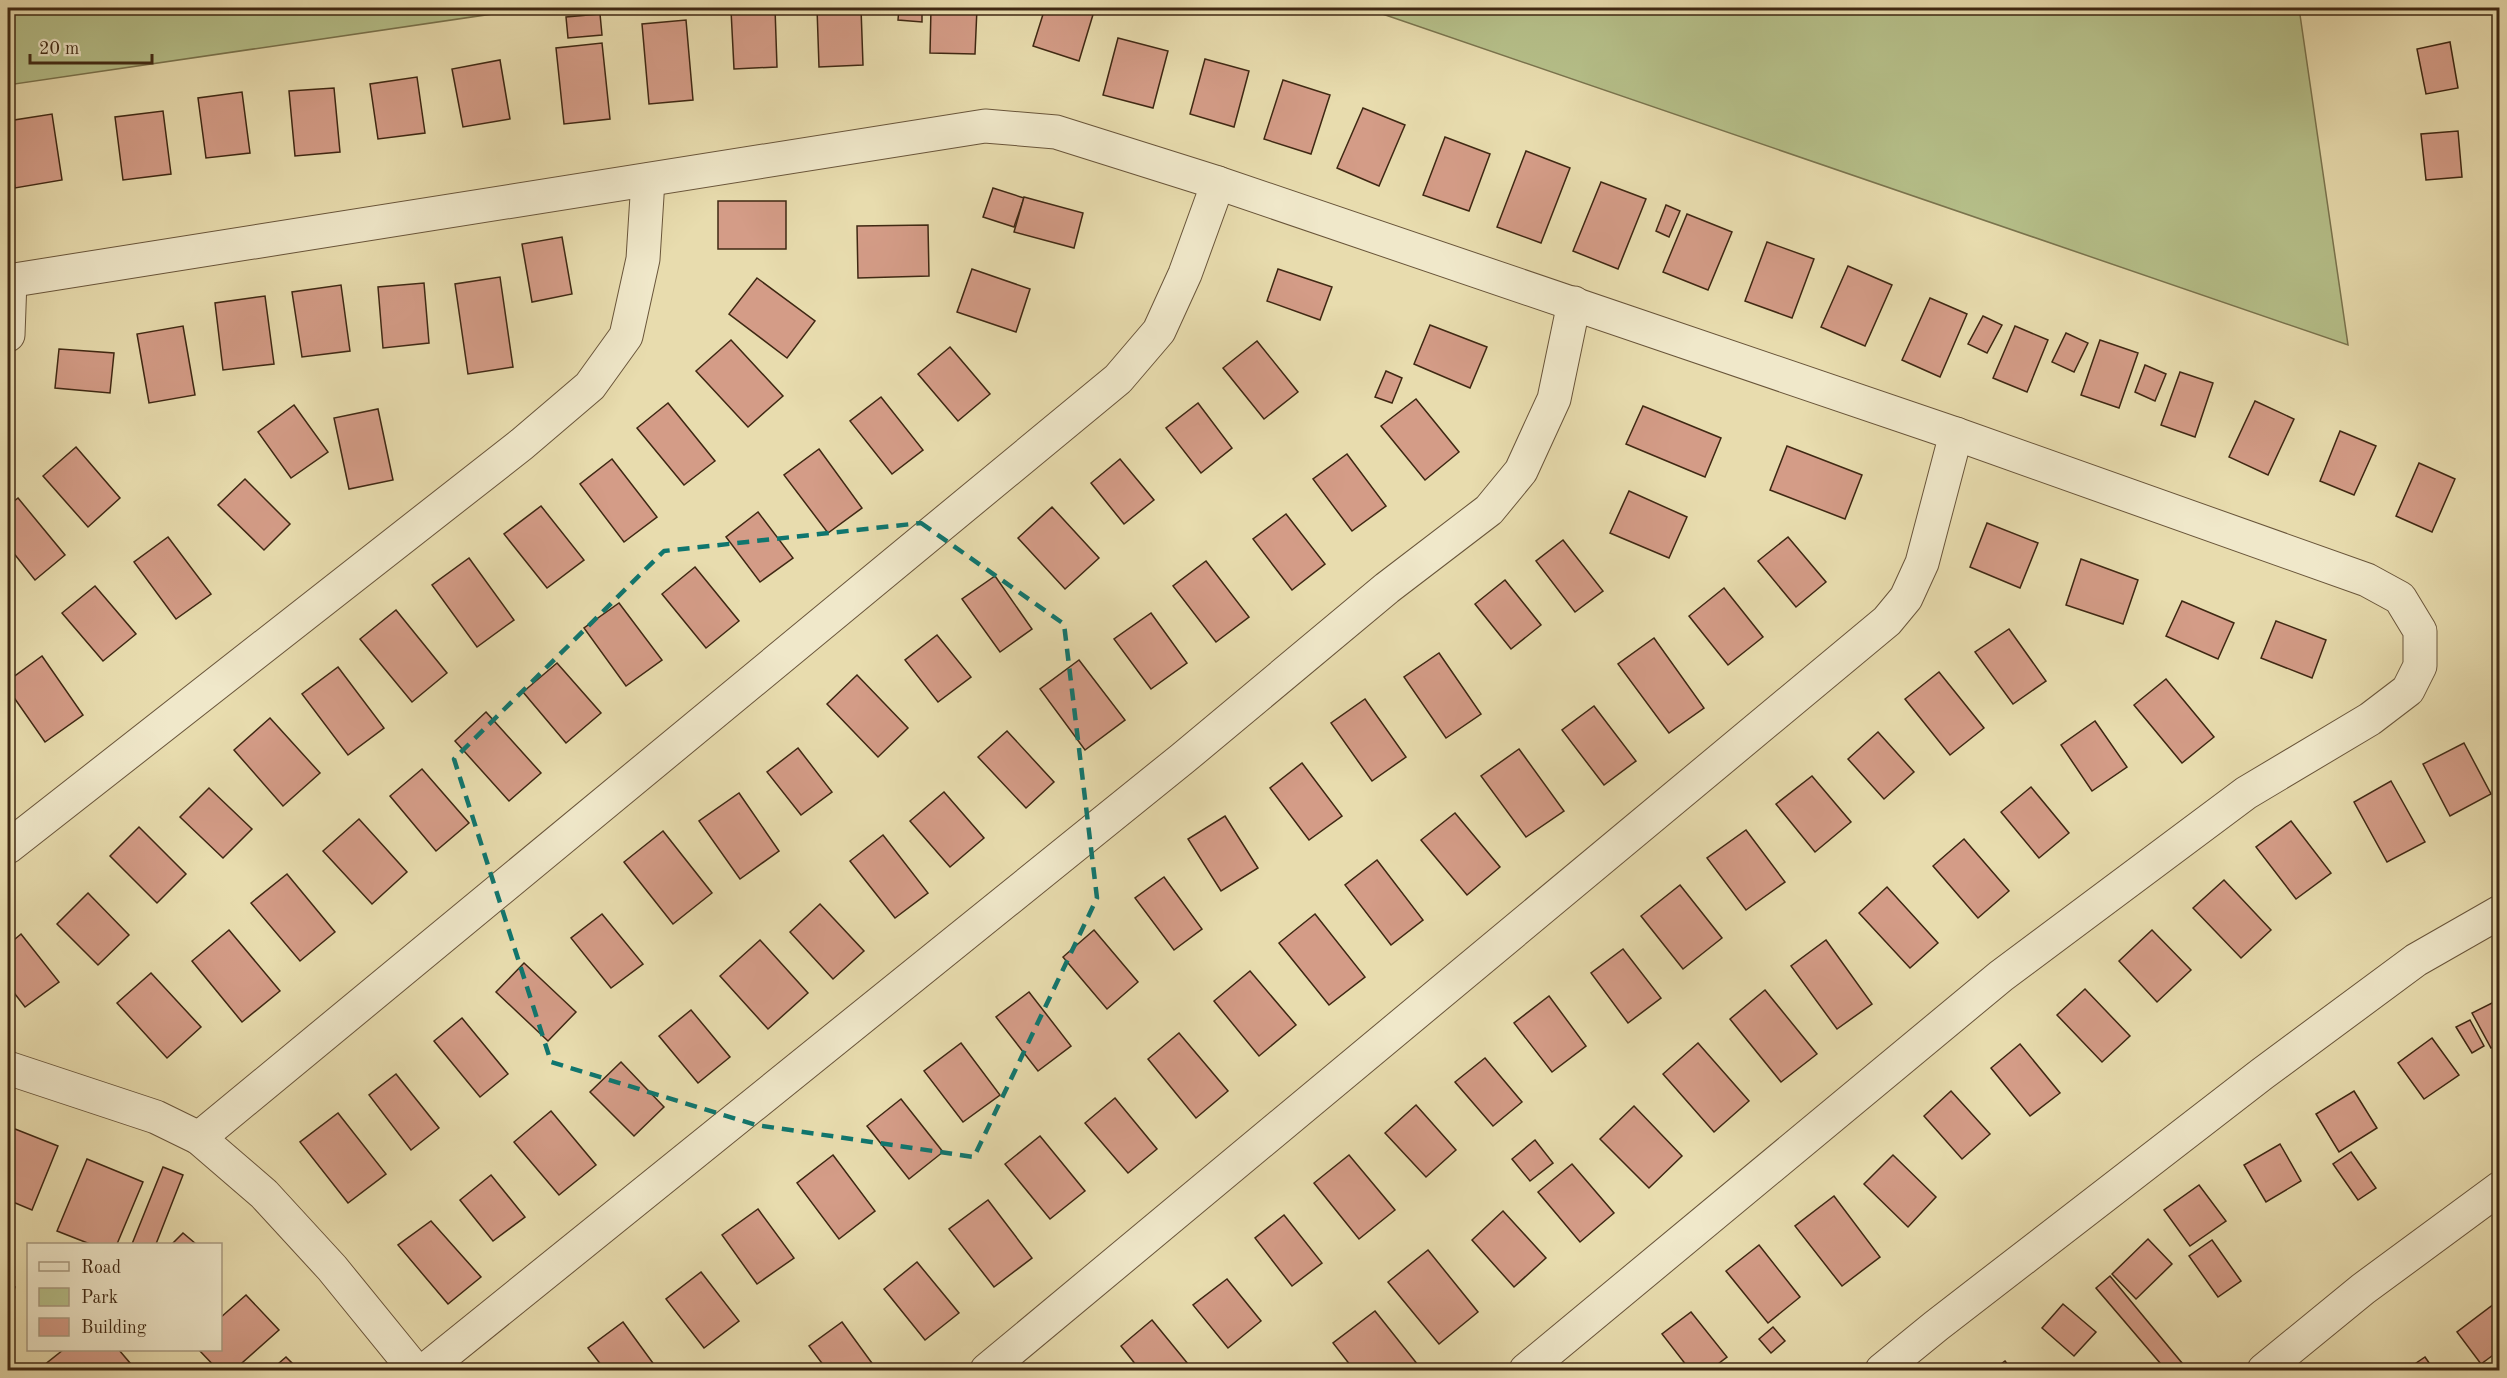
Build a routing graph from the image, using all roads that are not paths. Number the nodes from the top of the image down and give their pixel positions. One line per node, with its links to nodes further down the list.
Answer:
1 (648, 180): 2 (street); 3 (street); 7 (street)
2 (1218, 183): 4 (street); 10 (street)
3 (9, 280): 5 (street)
4 (1574, 303): 6 (street); 13 (street)
5 (8, 335)
6 (1956, 434): 14 (street); 15 (street)
7 (8, 848)
8 (2499, 912): 16 (street)
9 (8, 1068): 10 (street)
10 (199, 1138): 12 (street)
11 (2499, 1188): 17 (street)
12 (415, 1371)
13 (425, 1371)
14 (987, 1371)
15 (1526, 1371)
16 (1882, 1371)
17 (2264, 1371)

